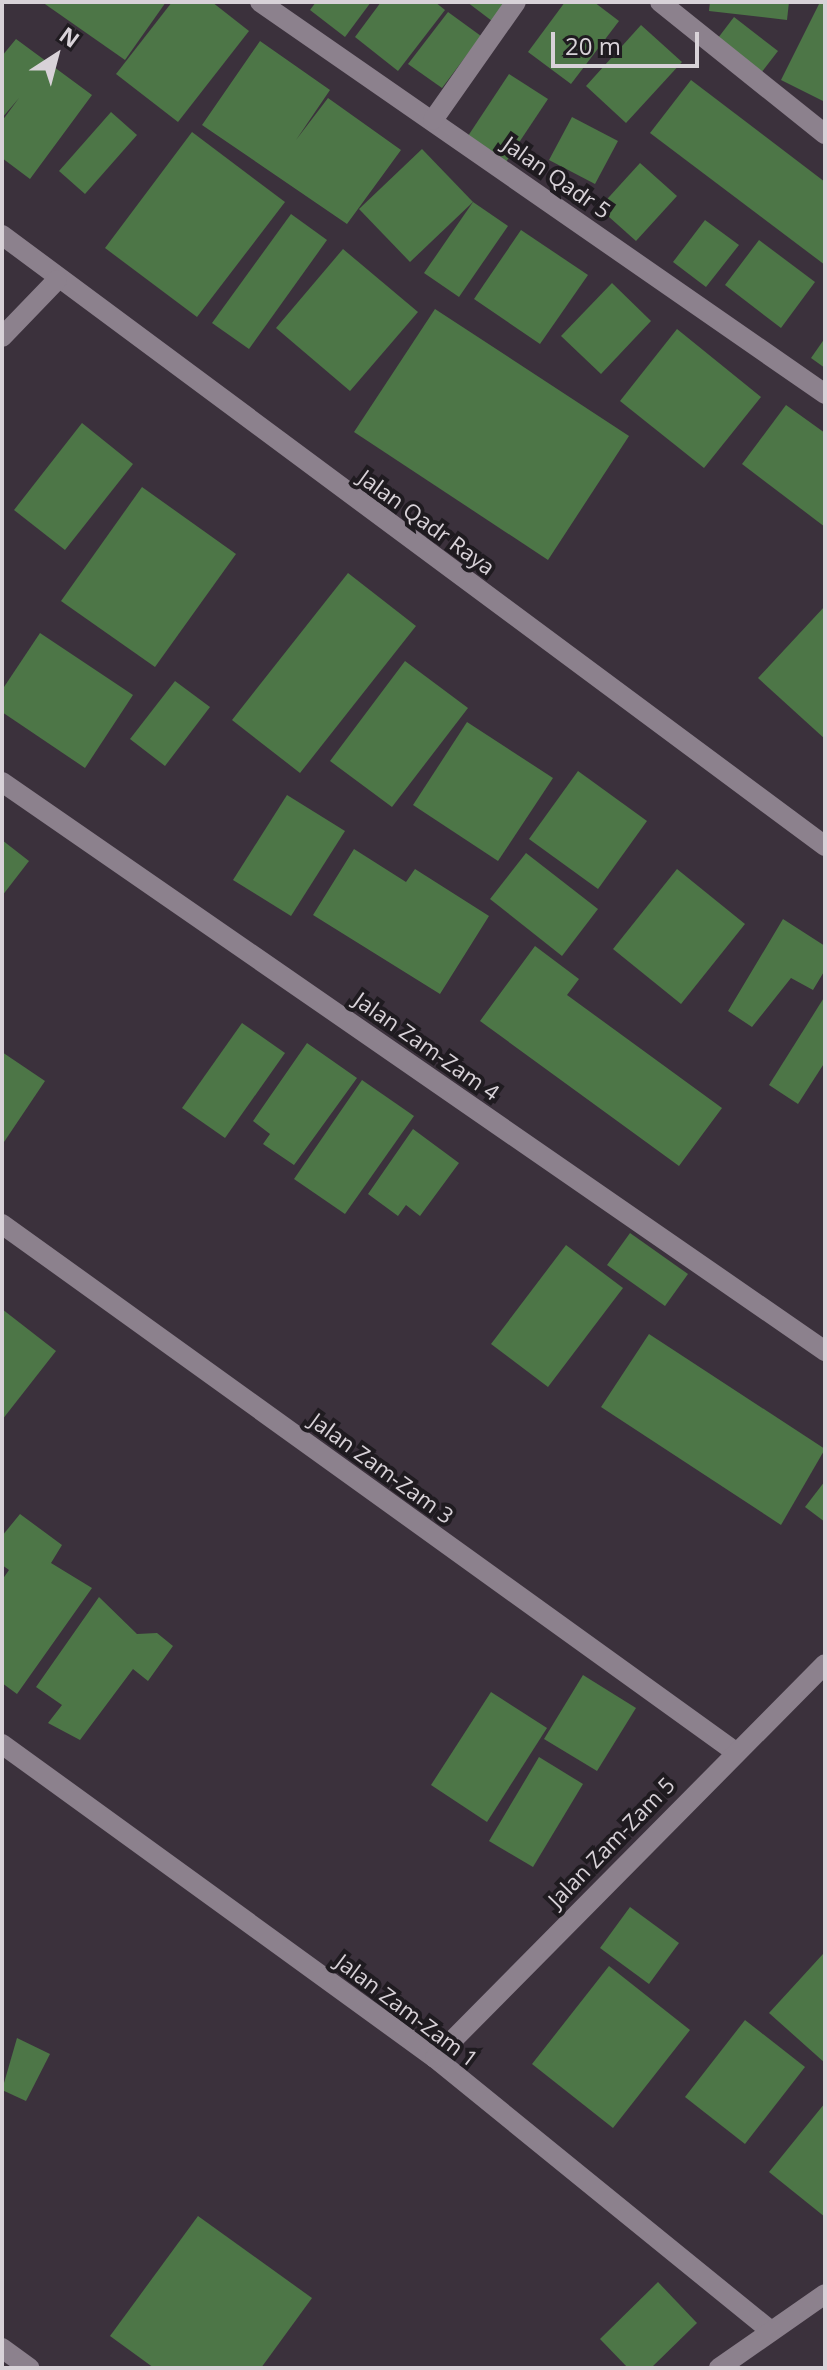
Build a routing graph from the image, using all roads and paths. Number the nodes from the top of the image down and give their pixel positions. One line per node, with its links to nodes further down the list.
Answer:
1 (260, 2): 4 (street, Jalan Qadr 5)
2 (516, 2): 4 (street)
3 (660, 2): 5 (street)
4 (433, 120): 9 (street, Jalan Qadr 5)
5 (825, 134)
6 (2, 235): 7 (street, Jalan Qadr Raya)
7 (57, 280): 8 (street); 11 (street, Jalan Qadr Raya)
8 (2, 337)
9 (825, 394)
10 (2, 782): 13 (street, Jalan Zam-Zam 4)
11 (825, 846)
12 (2, 1224): 16 (street, Jalan Zam-Zam 3)
13 (825, 1351)
14 (825, 1664): 16 (street, Jalan Zam-Zam 5)
15 (2, 1744): 17 (street, Jalan Zam-Zam 1)
16 (733, 1750): 17 (street, Jalan Zam-Zam 5)
17 (435, 2058): 19 (street, Jalan Zam-Zam 1)
18 (825, 2294): 19 (street)
19 (771, 2331): 22 (street)
20 (2, 2348): 21 (street)
21 (30, 2368)
22 (719, 2368)

